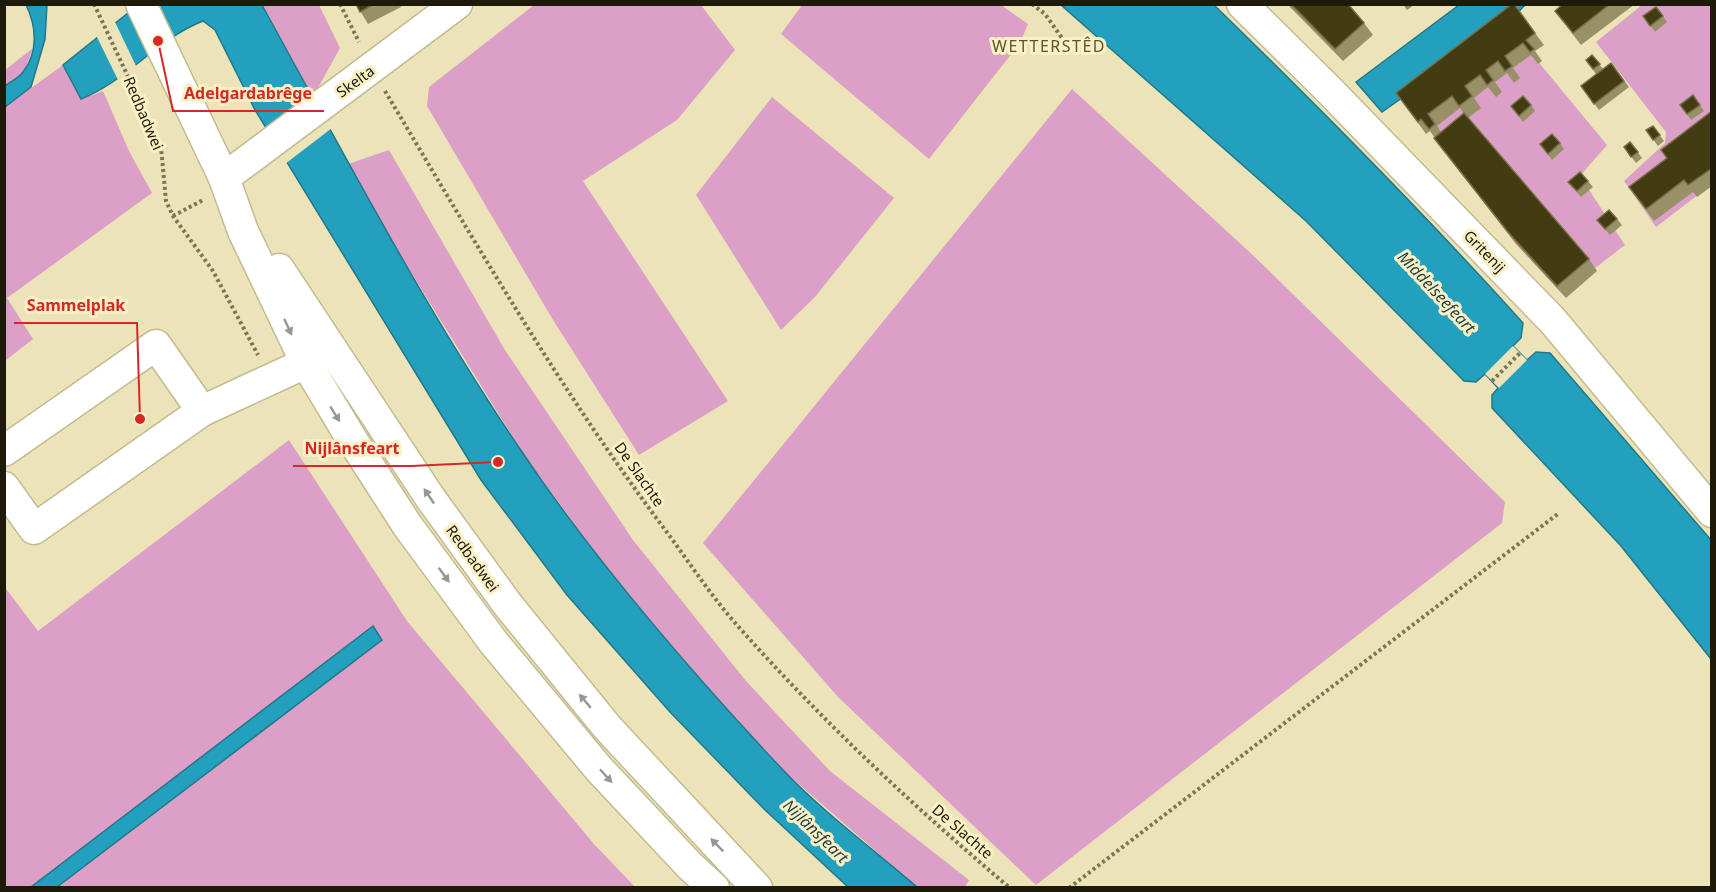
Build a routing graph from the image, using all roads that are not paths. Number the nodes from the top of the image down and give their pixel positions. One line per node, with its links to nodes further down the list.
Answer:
1 (141, 4): 4 (street, Redbadwei)
2 (457, 4): 4 (street, Skelta)
3 (1242, 4): 10 (street, Gritenij)
4 (227, 187): 5 (street, Redbadwei); 6 (street, Redbadwei, one-way to 6)
5 (334, 350): 6 (street); 12 (street, Redbadwei, one-way to 5)
6 (306, 363): 7 (street); 11 (street, Redbadwei, one-way to 11)
7 (202, 411): 8 (street); 9 (street)
8 (4, 451)
9 (4, 487)
10 (1712, 512)
11 (714, 888)
12 (757, 888)

